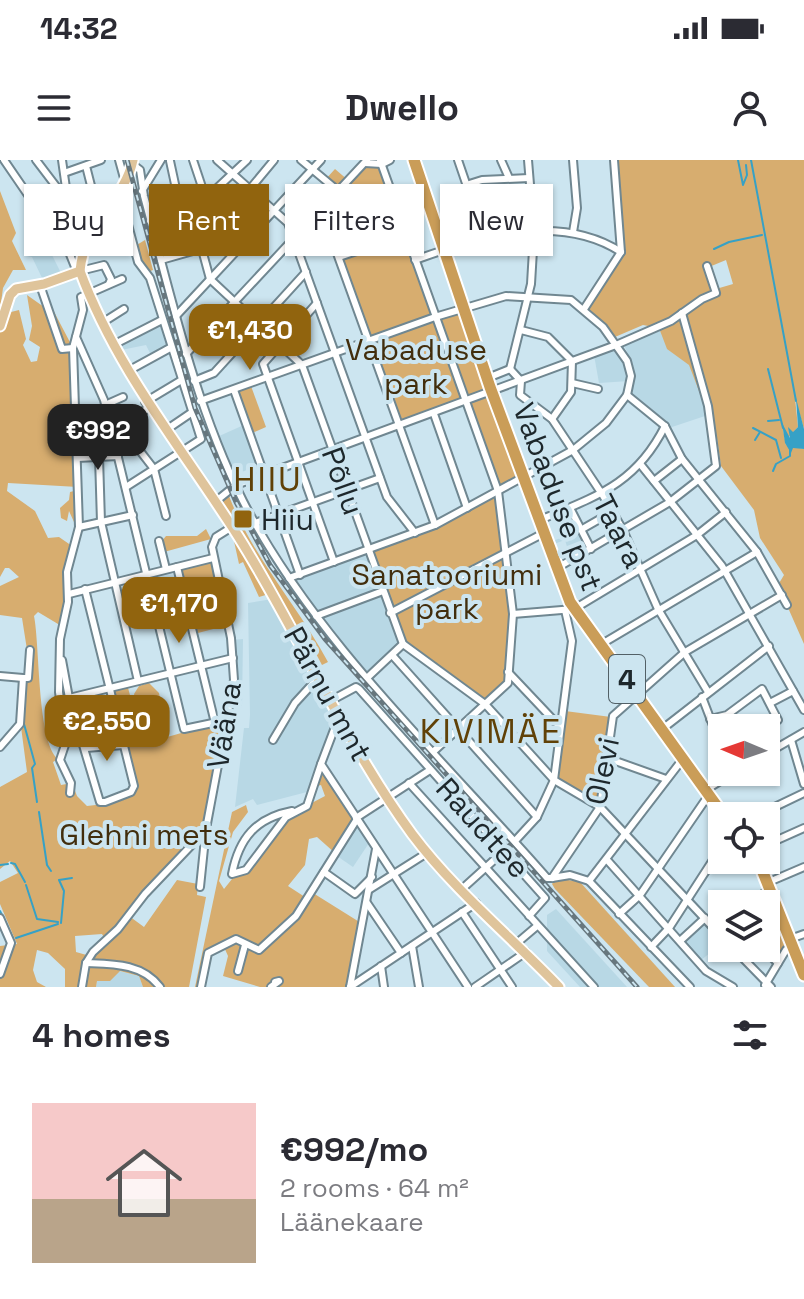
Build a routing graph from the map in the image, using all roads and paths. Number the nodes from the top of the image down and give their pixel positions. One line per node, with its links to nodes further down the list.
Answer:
1 (4, 160): 69 (street)
2 (36, 160): 31 (street)
3 (62, 160): 26 (street)
4 (101, 160): 24 (street)
5 (119, 160): 30 (street)
6 (161, 160): 7 (street); 45 (street)
7 (171, 160): 34 (street)
8 (193, 160): 35 (street)
9 (217, 160): 27 (street)
10 (247, 160): 27 (street)
11 (274, 160): 38 (street)
12 (301, 160): 25 (street)
13 (321, 160): 25 (street)
14 (390, 160): 23 (street)
15 (416, 160): 52 (highway, Vabaduse pst / 4)
16 (458, 160): 42 (street)
17 (501, 160): 28 (street)
18 (528, 160): 29 (street)
19 (573, 160): 50 (street)
20 (614, 160): 56 (street)
21 (366, 161): 23 (street); 40 (street)
22 (133, 162): 30 (main road); 45 (street, Raudtee)
23 (381, 162): 41 (street)
24 (84, 164): 26 (street); 33 (street)
25 (312, 170): 39 (street); 47 (street)
26 (64, 173): 32 (street)
27 (233, 174): 36 (street); 37 (street)
28 (509, 178): 29 (street); 43 (street)
29 (529, 178): 44 (street)
30 (125, 182)
31 (54, 184)
32 (66, 184)
33 (90, 184)
34 (175, 184)
35 (202, 184)
36 (223, 184)
37 (244, 184)
38 (254, 184)
39 (329, 184)
40 (345, 184)
41 (389, 184)
42 (466, 184)
43 (472, 184)
44 (530, 184)
45 (142, 191): 48 (street, Raudtee)
46 (269, 205): 47 (street)
47 (274, 210): 49 (street); 72 (street)
48 (149, 217)
49 (285, 220)
50 (573, 232): 51 (street); 56 (street)
51 (553, 233)
52 (440, 236)
53 (133, 244): 85 (street)
54 (285, 249): 77 (street)
55 (440, 251): 67 (street)
56 (621, 252): 81 (street)
57 (82, 256): 69 (main road)
58 (160, 256): 66 (street, Raudtee)
59 (174, 256): 66 (street)
60 (203, 256): 72 (street)
61 (300, 256): 70 (street)
62 (414, 256): 67 (street)
63 (446, 256): 79 (highway, Vabaduse pst / 4)
64 (533, 256): 76 (street)
65 (339, 257): 91 (street)
66 (161, 260): 83 (street, Raudtee)
67 (415, 260): 84 (street)
68 (707, 266): 82 (street)
69 (77, 269): 73 (street); 74 (main road); 75 (main road, Pärnu mnt)
70 (306, 272): 78 (street); 87 (street)
71 (122, 279): 73 (street)
72 (210, 279): 77 (street, Põllu); 83 (street)
73 (109, 284): 75 (street)
74 (39, 286): 88 (main road); 95 (street)
75 (90, 292): 86 (main road, Pärnu mnt); 90 (street)
76 (530, 296): 79 (street); 81 (street); 89 (street)
77 (236, 302): 87 (street, Põllu); 98 (street)
78 (317, 303): 92 (street); 97 (street)
79 (464, 308): 84 (street); 104 (highway, Vabaduse pst / 4); 111 (highway, Vabaduse pst / 4)
80 (124, 309): 86 (street)
81 (584, 309): 94 (street)
82 (682, 313): 94 (street); 141 (street)
83 (176, 316): 98 (street, Raudtee)
84 (435, 317): 91 (street); 115 (street)
85 (162, 320): 93 (street); 96 (street)
86 (105, 321): 93 (main road, Pärnu mnt)
87 (258, 324): 92 (street, Põllu); 106 (street)
88 (0, 326)
89 (521, 330): 99 (street); 101 (street)
90 (76, 337): 95 (street); 116 (street)
91 (369, 341): 97 (street); 121 (street)
92 (279, 343): 100 (street, Põllu); 103 (street)
93 (115, 344): 102 (main road, Pärnu mnt)
94 (616, 345): 99 (street); 112 (street)
95 (73, 348): 125 (street)
96 (170, 348): 102 (street); 105 (street)
97 (335, 353): 100 (street); 126 (street)
98 (186, 354): 106 (street, Raudtee)
99 (572, 361): 107 (street); 108 (street)
100 (302, 365): 103 (street); 128 (street, Põllu)
101 (510, 369): 104 (street); 107 (street)
102 (132, 370): 117 (main road, Pärnu mnt)
103 (268, 377): 110 (street); 135 (street)
104 (490, 377): 111 (highway, Vabaduse pst / 4)
105 (180, 381): 117 (street); 118 (street)
106 (194, 381): 114 (street, Raudtee)
107 (521, 381): 111 (street); 120 (street, Taara)
108 (572, 383): 109 (street); 120 (street)
109 (598, 389)
110 (234, 390): 114 (street); 138 (street)
111 (494, 391): 115 (street); 139 (highway, Vabaduse pst / 4)
112 (627, 395): 122 (street); 129 (street)
113 (123, 397): 116 (street)
114 (200, 401): 143 (street, Raudtee)
115 (466, 402): 119 (street); 146 (street)
116 (105, 405): 123 (street)
117 (147, 405): 123 (street); 124 (main road, Pärnu mnt)
118 (191, 413): 124 (street); 130 (street)
119 (434, 414): 121 (street); 151 (street)
120 (552, 419): 129 (street, Taara)
121 (399, 426): 126 (street); 160 (street)
122 (665, 426): 134 (street); 136 (street)
123 (111, 429): 125 (street); 127 (street)
124 (166, 430): 130 (main road, Pärnu mnt)
125 (76, 433): 133 (street)
126 (365, 439): 128 (street); 140 (street)
127 (116, 447): 131 (street); 137 (street)
128 (332, 450): 135 (street); 145 (street, Põllu)
129 (573, 450): 139 (street); 147 (street, Taara)
130 (181, 452): 137 (street); 148 (main road, Pärnu mnt)
131 (118, 456): 132 (street); 144 (street)
132 (99, 457): 133 (street); 158 (street)
133 (77, 458): 162 (street)
134 (682, 459): 141 (street); 142 (street)
135 (298, 463): 138 (street); 149 (street)
136 (641, 465): 142 (street); 147 (street)
137 (154, 469): 144 (street); 156 (street)
138 (264, 475): 143 (street); 157 (street)
139 (525, 476): 146 (street); 161 (highway, Vabaduse pst / 4)
140 (380, 478): 145 (street); 166 (street)
141 (699, 479): 150 (street); 154 (street)
142 (654, 481): 150 (street)
143 (236, 485): 148 (street); 159 (street, Raudtee)
144 (126, 487): 155 (street)
145 (347, 491): 149 (street); 170 (street, Põllu)
146 (498, 491): 151 (street); 171 (street)
147 (602, 494): 152 (street); 153 (street, Taara)
148 (218, 500): 163 (main road, Pärnu mnt)
149 (313, 502): 157 (street); 174 (street)
150 (670, 502): 165 (street); 167 (street)
151 (467, 508): 160 (street)
152 (570, 508): 161 (street); 164 (street)
153 (612, 512): 164 (street); 165 (street, Taara)
154 (726, 512): 167 (street); 172 (street)
155 (133, 515): 158 (street); 180 (street)
156 (166, 516)
157 (279, 516): 159 (street); 181 (street)
158 (101, 522): 162 (street); 183 (street)
159 (255, 523): 182 (street, Raudtee)
160 (435, 525): 166 (street)
161 (544, 526): 171 (street); 176 (highway, Vabaduse pst / 4)
162 (79, 527): 186 (street)
163 (232, 527): 173 (street); 208 (main road, Pärnu mnt)
164 (582, 529): 169 (street)
165 (623, 530): 169 (street); 178 (street, Taara)
166 (415, 533): 170 (street)
167 (697, 535): 178 (street); 179 (street)
168 (159, 541): 177 (street)
169 (591, 549): 176 (street)
170 (368, 550): 174 (street); 185 (street, Põllu)
171 (506, 552): 191 (street); 192 (street)
172 (757, 552): 179 (street); 187 (street)
173 (213, 558): 175 (street); 202 (street, Vääna)
174 (334, 562): 181 (street)
175 (177, 567): 177 (street); 203 (street)
176 (558, 567): 189 (highway, Vabaduse pst / 4)
177 (166, 569): 180 (street)
178 (639, 570): 189 (street); 190 (street, Taara)
179 (725, 570): 190 (street); 193 (street)
180 (147, 574): 183 (street); 204 (street)
181 (300, 575): 182 (street)
182 (289, 578): 194 (street, Raudtee)
183 (115, 582): 184 (street); 209 (street)
184 (85, 589): 186 (street); 211 (street)
185 (383, 591): 191 (street, Põllu); 194 (street)
186 (69, 594): 201 (street)
187 (782, 595): 188 (street); 193 (street, Olevi)
188 (787, 605)
189 (571, 609): 192 (street); 196 (highway, Vabaduse pst / 4); 226 (street)
190 (658, 609): 196 (street); 199 (street, Taara)
191 (390, 613): 195 (street, Põllu)
192 (513, 614): 210 (street)
193 (749, 614): 197 (street); 199 (street, Olevi)
194 (316, 616): 206 (street, Raudtee)
195 (403, 644): 200 (street); 218 (street)
196 (601, 644): 213 (highway, Vabaduse pst / 4)
197 (769, 646): 212 (street); 214 (street)
198 (30, 650): 207 (street)
199 (682, 654): 213 (street, Olevi); 214 (street, Taara)
200 (392, 655): 206 (street); 227 (street)
201 (60, 657): 215 (street); 235 (street)
202 (233, 658): 203 (street); 223 (street, Vääna)
203 (201, 666): 204 (street); 225 (street)
204 (170, 673): 209 (street); 225 (street)
205 (0, 676): 207 (street)
206 (368, 677): 237 (street, Raudtee)
207 (23, 678): 233 (street)
208 (317, 679): 216 (main road, Pärnu mnt); 230 (street)
209 (138, 681): 211 (street)
210 (511, 681): 218 (street); 226 (street)
211 (109, 688): 215 (street); 234 (street)
212 (793, 691): 217 (street); 219 (street)
213 (637, 695): 228 (highway, Vabaduse pst / 4); 239 (street, Olevi)
214 (705, 695): 220 (street, Taara); 228 (street)
215 (69, 698): 232 (street)
216 (330, 701): 224 (main road, Pärnu mnt); 242 (street, Raudtee)
217 (770, 703): 221 (street); 222 (street)
218 (485, 704): 227 (street); 244 (street)
219 (804, 710)
220 (709, 714)
221 (728, 714)
222 (775, 714)
223 (227, 720): 225 (street); 259 (street, Vääna)
224 (342, 722): 241 (street); 251 (main road, Pärnu mnt)
225 (215, 723)
226 (560, 727): 244 (street)
227 (458, 729): 237 (street); 256 (street)
228 (661, 729): 240 (highway, Vabaduse pst / 4); 249 (highway, Vabaduse pst / 4)
229 (804, 732): 231 (street)
230 (273, 740)
231 (791, 740): 236 (street); 246 (street)
232 (84, 744): 234 (street); 234 (street); 235 (street)
233 (1, 745)
234 (123, 745)
235 (64, 746): 238 (street); 248 (street)
236 (780, 746)
237 (434, 751): 262 (street, Raudtee)
238 (52, 752)
239 (607, 758): 243 (street); 254 (street, Olevi)
240 (682, 760): 243 (street); 249 (highway, Vabaduse pst / 4)
241 (321, 764): 255 (street); 257 (street)
242 (430, 770): 245 (street); 264 (street, Raudtee)
243 (666, 779): 260 (street)
244 (554, 780): 254 (street); 256 (street)
245 (409, 783): 251 (street); 268 (street)
246 (804, 784)
247 (716, 786): 249 (street)
248 (70, 793)
249 (707, 793): 252 (highway, Vabaduse pst / 4); 269 (street)
250 (804, 793): 253 (street)
251 (387, 798): 257 (street); 265 (main road, Pärnu mnt)
252 (714, 802)
253 (780, 804)
254 (600, 807): 260 (street); 275 (street, Olevi)
255 (292, 811): 255 (street)
256 (537, 817): 262 (street)
257 (356, 819): 263 (street); 271 (street)
258 (804, 828): 261 (street)
259 (206, 829): 278 (street, Vääna); 305 (street)
260 (626, 837): 266 (street); 269 (street)
261 (780, 839)
262 (515, 841): 275 (street, Raudtee)
263 (376, 849): 273 (street); 274 (street)
264 (504, 851): 268 (street); 289 (street, Raudtee)
265 (427, 853): 273 (street); 280 (main road, Pärnu mnt)
266 (608, 861): 276 (street); 282 (street)
267 (804, 867): 277 (street)
268 (485, 869): 280 (street); 289 (street)
269 (659, 869): 282 (street); 283 (street)
270 (708, 869): 283 (street)
271 (324, 872): 274 (street); 299 (street)
272 (765, 874): 277 (highway)
273 (394, 875): 279 (street); 295 (street)
274 (372, 877): 279 (street)
275 (552, 878): 276 (street)
276 (589, 881): 288 (street)
277 (770, 884): 281 (street); 286 (highway)
278 (200, 887)
279 (370, 889): 284 (street)
280 (462, 889): 285 (main road, Pärnu mnt)
281 (764, 890)
282 (640, 895): 288 (street); 294 (street)
283 (688, 901): 291 (street); 294 (street)
284 (367, 903): 303 (street); 317 (street)
285 (476, 903): 287 (street); 298 (main road, Pärnu mnt)
286 (781, 909): 296 (highway)
287 (462, 912): 295 (street); 309 (street)
288 (619, 914): 301 (street)
289 (529, 916): 293 (street)
290 (0, 918): 311 (street)
291 (705, 918): 292 (street); 297 (street)
292 (708, 921)
293 (537, 926): 298 (street); 324 (street)
294 (669, 928): 297 (street); 301 (street)
295 (432, 933): 300 (street); 320 (street)
296 (795, 940): 306 (street); 308 (highway); 312 (highway)
297 (680, 941): 326 (street)
298 (517, 943): 302 (main road, Pärnu mnt)
299 (245, 945): 310 (street); 316 (street)
300 (412, 946): 303 (street); 319 (street)
301 (651, 947): 325 (street)
302 (526, 952): 309 (street); 323 (main road, Pärnu mnt)
303 (401, 953): 307 (street)
304 (746, 962): 313 (street)
305 (86, 963): 314 (street); 315 (street)
306 (778, 963): 313 (street)
307 (381, 966): 317 (street); 318 (street)
308 (804, 967)
309 (501, 970): 321 (street); 322 (street)
310 (238, 971)
311 (0, 974)
312 (804, 975)
313 (767, 986)
314 (82, 987)
315 (160, 987)
316 (201, 987)
317 (350, 987)
318 (384, 987)
319 (419, 987)
320 (468, 987)
321 (475, 987)
322 (512, 987)
323 (559, 987)
324 (594, 987)
325 (690, 987)
326 (733, 987)

